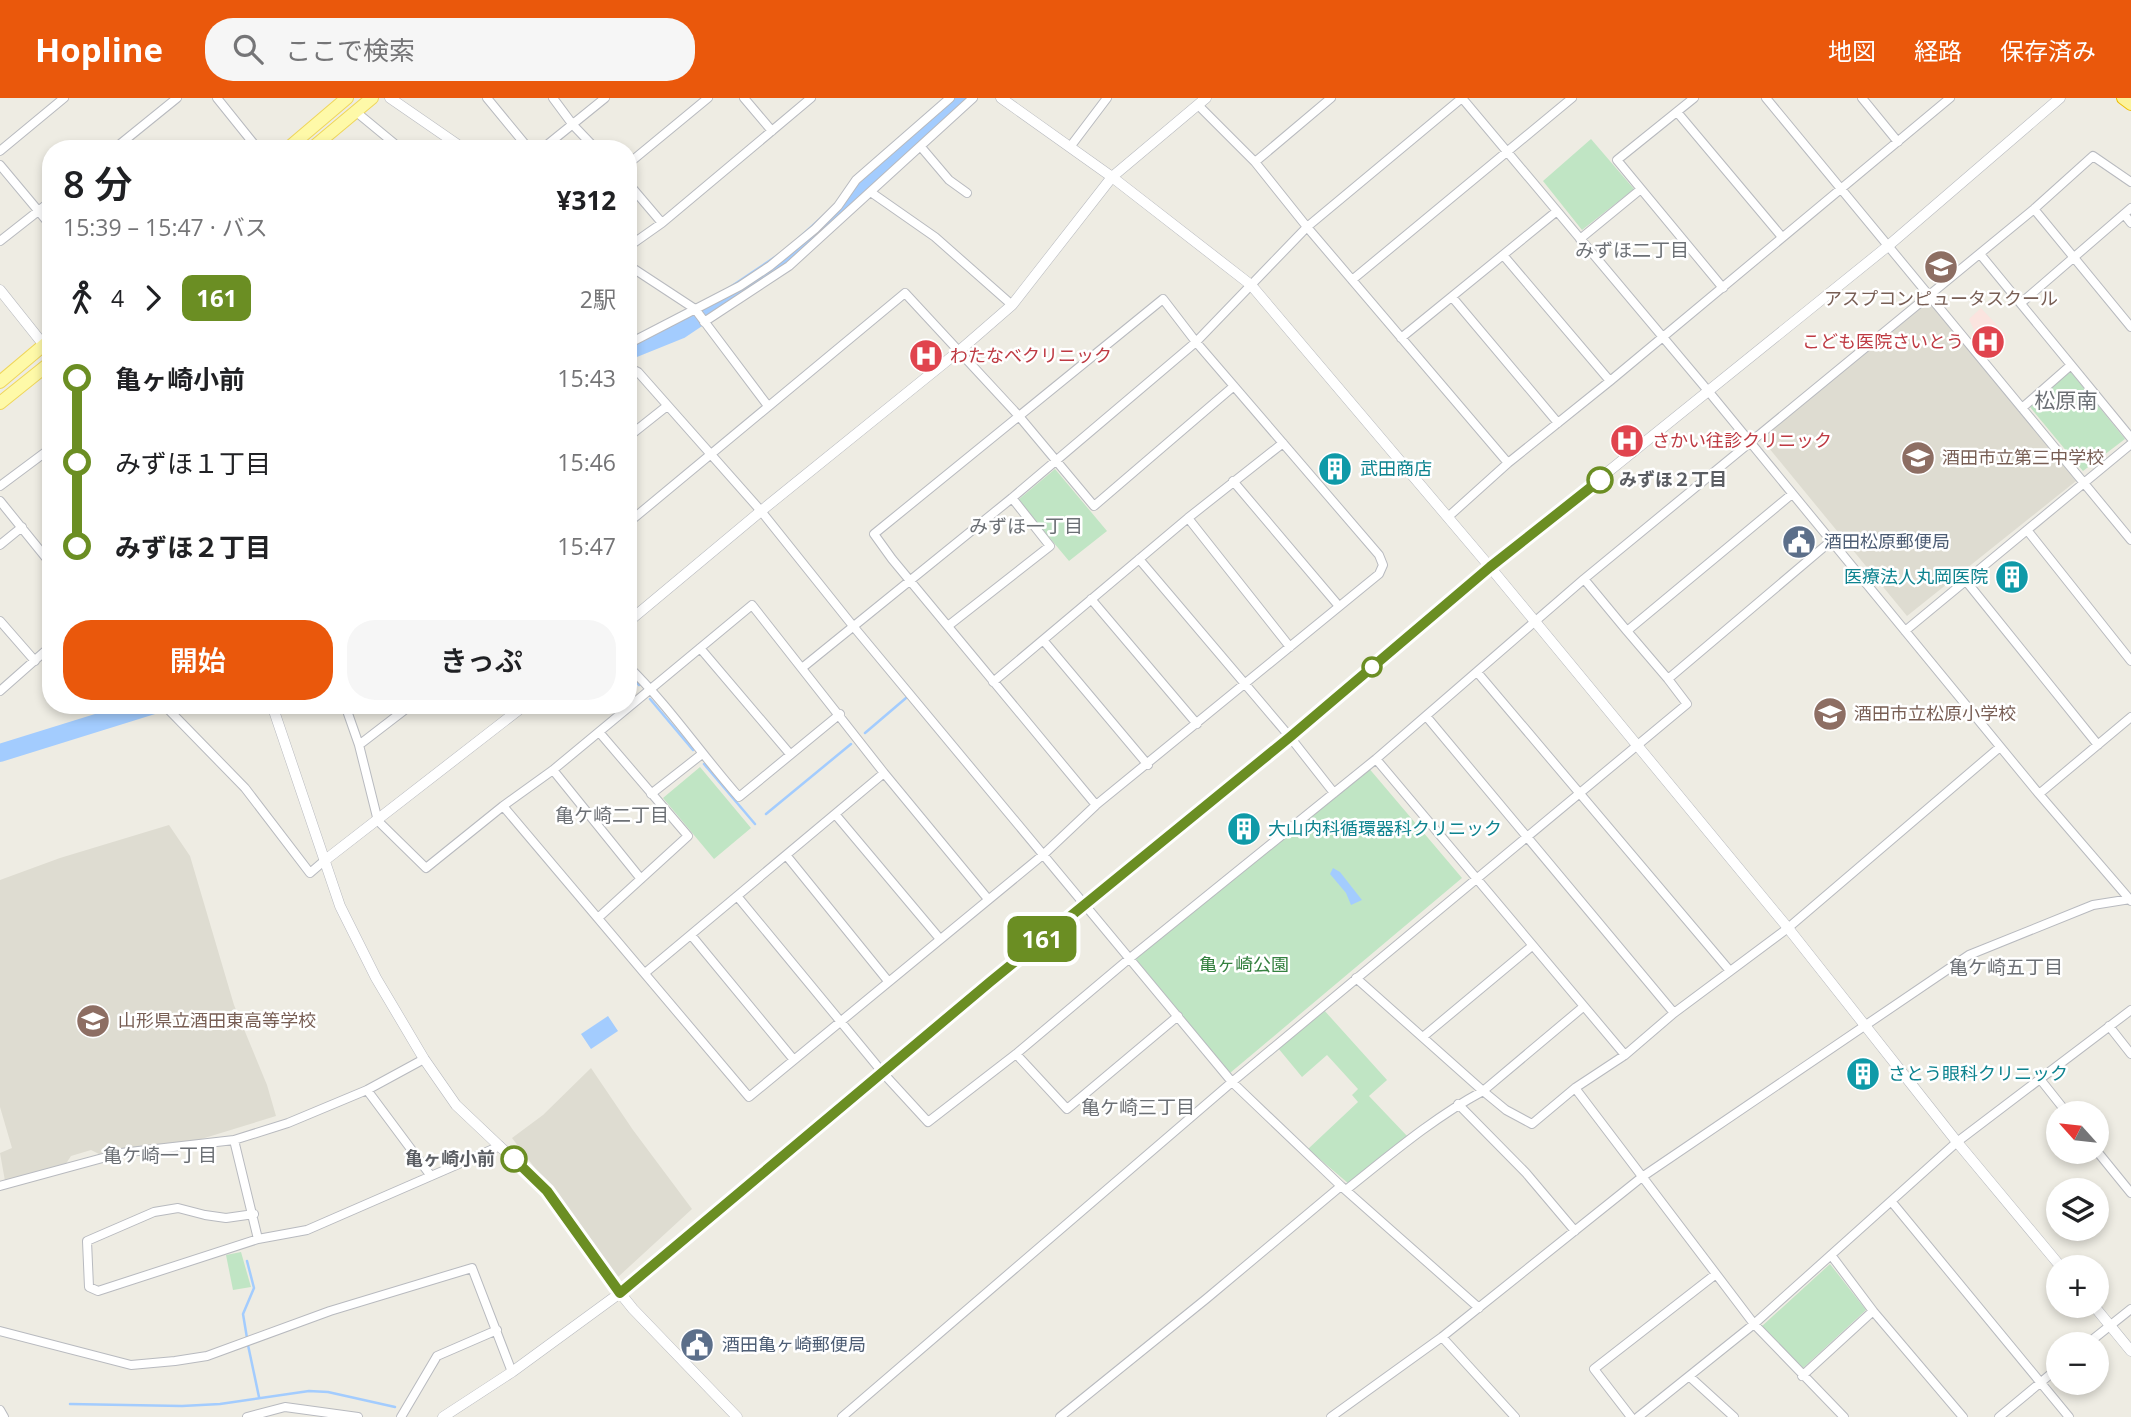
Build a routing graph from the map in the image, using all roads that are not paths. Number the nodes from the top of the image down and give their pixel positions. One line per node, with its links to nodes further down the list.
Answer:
1 (64, 98): 44 (street)
2 (177, 98): 32 (street)
3 (216, 98): 33 (street)
4 (347, 98): 34 (main road)
5 (372, 98): 28 (main road)
6 (390, 98): 37 (street)
7 (487, 98): 38 (street)
8 (554, 98): 30 (street)
9 (605, 98): 30 (street)
10 (708, 98): 46 (street)
11 (744, 98): 31 (street)
12 (811, 98): 31 (street)
13 (950, 98): 83 (street)
14 (973, 98): 42 (street)
15 (1001, 98): 43 (street)
16 (1107, 98): 43 (street)
17 (1331, 98): 47 (street)
18 (1462, 98): 45 (street); 65 (street)
19 (1572, 98): 45 (street)
20 (1694, 98): 29 (street)
21 (1766, 98): 52 (street)
22 (1863, 98): 41 (street)
23 (1950, 98): 41 (street)
24 (2060, 98): 70 (street)
25 (2123, 98): 27 (highway)
26 (1202, 101): 47 (street); 49 (street)
27 (2131, 104)
28 (355, 111): 35 (main road); 36 (street)
29 (1677, 112): 51 (street); 66 (street)
30 (573, 125): 39 (street); 40 (street)
31 (772, 131): 63 (street)
32 (125, 140)
33 (251, 140)
34 (298, 140)
35 (321, 140)
36 (390, 140)
37 (451, 140)
38 (522, 140)
39 (553, 140)
40 (587, 140)
41 (1898, 142): 52 (street)
42 (920, 147): 53 (street); 54 (street)
43 (1070, 147): 49 (street)
44 (0, 151)
45 (1507, 152): 60 (street); 75 (street)
46 (637, 157)
47 (1255, 162): 65 (street)
48 (0, 165): 59 (street)
49 (1112, 177): 76 (street); 82 (street)
50 (2131, 182): 58 (street)
51 (1641, 189): 67 (street); 77 (street)
52 (1842, 190): 66 (street); 70 (street)
53 (872, 193): 82 (street); 84 (street)
54 (967, 193)
55 (637, 194): 63 (street)
56 (42, 208): 59 (street)
57 (2131, 208): 61 (street)
58 (2034, 209): 71 (street); 73 (street)
59 (38, 211): 62 (street); 68 (street)
60 (1557, 211): 67 (street); 72 (street)
61 (2124, 214): 64 (street); 73 (street)
62 (42, 216)
63 (662, 223): 69 (street)
64 (2131, 223)
65 (1307, 227): 75 (street); 76 (street)
66 (1782, 237): 77 (street)
67 (1580, 239): 88 (street)
68 (0, 241)
69 (637, 241)
70 (1888, 246): 79 (street); 99 (street)
71 (1980, 254): 79 (street); 81 (street)
72 (1503, 255): 80 (street); 97 (street)
73 (2074, 257): 81 (street); 85 (street)
74 (637, 271): 83 (street)
75 (1352, 280): 87 (street)
76 (1251, 285): 90 (street); 123 (street)
77 (1723, 288): 88 (street)
78 (0, 290): 86 (street)
79 (1930, 296): 103 (street); 109 (street)
80 (1452, 297): 87 (street); 105 (street)
81 (2021, 303): 93 (street)
82 (1012, 305): 92 (street)
83 (695, 309): 84 (street); 89 (street)
84 (704, 322): 102 (street)
85 (2131, 327)
86 (42, 338)
87 (1401, 338): 114 (street)
88 (1662, 338): 97 (street); 99 (street)
89 (637, 339)
90 (1196, 342): 98 (street); 104 (street); 113 (street)
91 (42, 351): 96 (main road)
92 (960, 351): 102 (street); 104 (street); 121 (street)
93 (2071, 365): 103 (street); 107 (street)
94 (42, 369): 100 (main road)
95 (637, 372): 101 (street)
96 (0, 382)
97 (1611, 382): 105 (street)
98 (1234, 386): 108 (street); 113 (street)
99 (1709, 392): 109 (street); 132 (street)
100 (0, 402)
101 (667, 406): 106 (street); 112 (street)
102 (768, 406): 112 (street)
103 (2022, 408): 116 (street)
104 (1018, 415): 113 (street); 134 (street)
105 (1558, 423): 114 (street)
106 (637, 430)
107 (2131, 438)
108 (1283, 443): 115 (street); 137 (street)
109 (1750, 443): 118 (street); 133 (street)
110 (2131, 444): 116 (street)
111 (42, 455): 117 (street)
112 (711, 455): 121 (street); 122 (street)
113 (1056, 461): 119 (street)
114 (1508, 463): 123 (street)
115 (1233, 481): 124 (street); 137 (street)
116 (2084, 483): 126 (street); 127 (street)
117 (0, 486)
118 (1792, 494): 128 (street); 143 (street)
119 (1012, 498): 134 (street); 142 (street)
120 (0, 501): 125 (street)
121 (761, 511): 138 (street); 141 (street)
122 (637, 516)
123 (1448, 517): 132 (street)
124 (1188, 518): 131 (street); 146 (street)
125 (22, 527): 129 (street); 130 (street)
126 (2027, 530): 135 (street); 150 (street)
127 (2131, 540)
128 (1831, 541): 144 (street); 154 (street)
129 (0, 545)
130 (42, 547)
131 (1139, 559): 136 (street); 156 (street)
132 (1490, 567): 140 (street); 171 (street)
133 (1584, 579): 140 (street); 143 (street)
134 (911, 580): 141 (street); 142 (street)
135 (1966, 581): 144 (street); 174 (street)
136 (1091, 599): 145 (street); 169 (street)
137 (1338, 605): 146 (street)
138 (637, 614)
139 (0, 621): 149 (street)
140 (1534, 621): 152 (street); 173 (street)
141 (853, 626): 151 (street); 191 (street)
142 (948, 626): 155 (street)
143 (1627, 631): 154 (street)
144 (1905, 631): 175 (street)
145 (1043, 640): 155 (street); 179 (street)
146 (1290, 647): 156 (street)
147 (700, 648): 151 (street); 157 (street); 177 (street)
148 (42, 654): 149 (street)
149 (35, 661): 158 (street)
150 (2131, 661)
151 (802, 668): 166 (street)
152 (1477, 671): 167 (street); 183 (street)
153 (637, 675): 157 (street)
154 (1668, 679): 173 (street)
155 (993, 682): 186 (street)
156 (1244, 684): 169 (street); 171 (street)
157 (650, 687): 159 (street); 176 (street)
158 (0, 691)
159 (637, 698)
160 (173, 714): 193 (street)
161 (275, 714): 193 (street)
162 (348, 714): 172 (street)
163 (399, 714): 172 (street)
164 (513, 714): 189 (street)
165 (619, 714): 170 (street)
166 (839, 714): 177 (street); 181 (street)
167 (1426, 716): 178 (street); 190 (street)
168 (2131, 718): 174 (street)
169 (1197, 724): 179 (street)
170 (599, 732): 180 (street); 184 (street)
171 (1290, 737): 182 (street); 199 (street)
172 (359, 745): 189 (street)
173 (1637, 745): 183 (street); 201 (street)
174 (2098, 745): 185 (street)
175 (2000, 747): 185 (street); 201 (street)
176 (702, 754): 177 (street); 184 (street)
177 (790, 754)
178 (1376, 759): 182 (street); 194 (street)
179 (1148, 765): 186 (street)
180 (553, 770): 187 (street); 195 (street)
181 (884, 773): 188 (street); 197 (street)
182 (1334, 793): 205 (street)
183 (1579, 793): 190 (street); 206 (street)
184 (651, 794): 195 (street)
185 (2039, 794): 198 (street)
186 (1096, 805): 191 (street)
187 (503, 806): 189 (street); 200 (street)
188 (835, 814): 192 (street); 203 (street)
189 (378, 821): 193 (street)
190 (1527, 836): 194 (street); 212 (street)
191 (1044, 854): 197 (street); 199 (street)
192 (786, 855): 196 (street); 209 (street)
193 (324, 861): 221 (street)
194 (1476, 878): 204 (street); 208 (street)
195 (641, 879): 200 (street)
196 (737, 896): 202 (street); 214 (street)
197 (988, 899): 203 (street)
198 (2131, 900): 215 (street)
199 (1085, 904): 205 (street); 223 (street)
200 (598, 918): 207 (street)
201 (1787, 928): 206 (street); 215 (street)
202 (691, 935): 207 (street); 222 (street)
203 (940, 939): 209 (street)
204 (1532, 946): 210 (street); 217 (street)
205 (1130, 958): 213 (street); 218 (street)
206 (1730, 971): 212 (street)
207 (645, 973): 222 (street)
208 (1356, 978): 217 (street); 225 (street)
209 (888, 981): 214 (street)
210 (1583, 1007): 220 (street); 228 (street)
211 (2131, 1010): 216 (street)
212 (1674, 1013): 220 (street)
213 (1178, 1016): 218 (street); 225 (street)
214 (840, 1022): 222 (street); 223 (street)
215 (1866, 1025): 232 (street); 236 (street)
216 (2109, 1026): 219 (street); 224 (street)
217 (1424, 1036): 228 (street)
218 (1016, 1054): 223 (street)
219 (2131, 1054)
220 (1625, 1055): 226 (street)
221 (424, 1059): 227 (street); 233 (street)
222 (794, 1060)
223 (883, 1073): 247 (street)
224 (2040, 1079): 229 (street); 232 (street)
225 (1233, 1082): 238 (street); 271 (street)
226 (1575, 1088): 228 (street); 236 (street)
227 (366, 1090): 231 (street); 235 (street)
228 (1483, 1091): 230 (street)
229 (2057, 1101)
230 (1458, 1104): 238 (street); 242 (street)
231 (234, 1140): 237 (street); 241 (street)
232 (1957, 1142): 240 (street); 245 (street)
233 (500, 1146): 235 (street); 247 (street)
234 (2107, 1164): 239 (street)
235 (431, 1176): 243 (street)
236 (1642, 1177): 242 (street); 246 (street)
237 (0, 1185)
238 (1344, 1188): 248 (street); 272 (street)
239 (2131, 1194)
240 (1891, 1202): 244 (street); 263 (street)
241 (254, 1214): 243 (street); 243 (street)
242 (1575, 1231): 248 (street)
243 (258, 1239)
244 (1830, 1255): 250 (street); 252 (street)
245 (2052, 1255)
246 (1716, 1274): 252 (street); 275 (street)
247 (620, 1293): 259 (street); 270 (street)
248 (1479, 1308): 257 (street)
249 (2131, 1309): 253 (street)
250 (1873, 1311): 260 (street); 279 (street)
251 (2104, 1318): 253 (street)
252 (1754, 1324): 260 (street); 261 (street)
253 (2110, 1325): 256 (street); 258 (street)
254 (497, 1330): 255 (street); 259 (street); 268 (street)
255 (0, 1332)
256 (2102, 1332)
257 (1442, 1337): 273 (street); 274 (street)
258 (2131, 1351)
259 (512, 1372): 269 (street)
260 (1802, 1376): 278 (street)
261 (1690, 1377): 276 (street); 277 (street)
262 (2046, 1378): 263 (street)
263 (2041, 1382): 280 (street); 281 (street)
264 (0, 1410): 265 (street)
265 (4, 1417)
266 (247, 1417): 267 (street)
267 (358, 1417)
268 (401, 1417)
269 (443, 1417)
270 (737, 1417)
271 (842, 1417)
272 (1059, 1417)
273 (1331, 1417)
274 (1515, 1417)
275 (1631, 1417)
276 (1638, 1417)
277 (1734, 1417)
278 (1844, 1417)
279 (1963, 1417)
280 (1999, 1417)
281 (2069, 1417)

